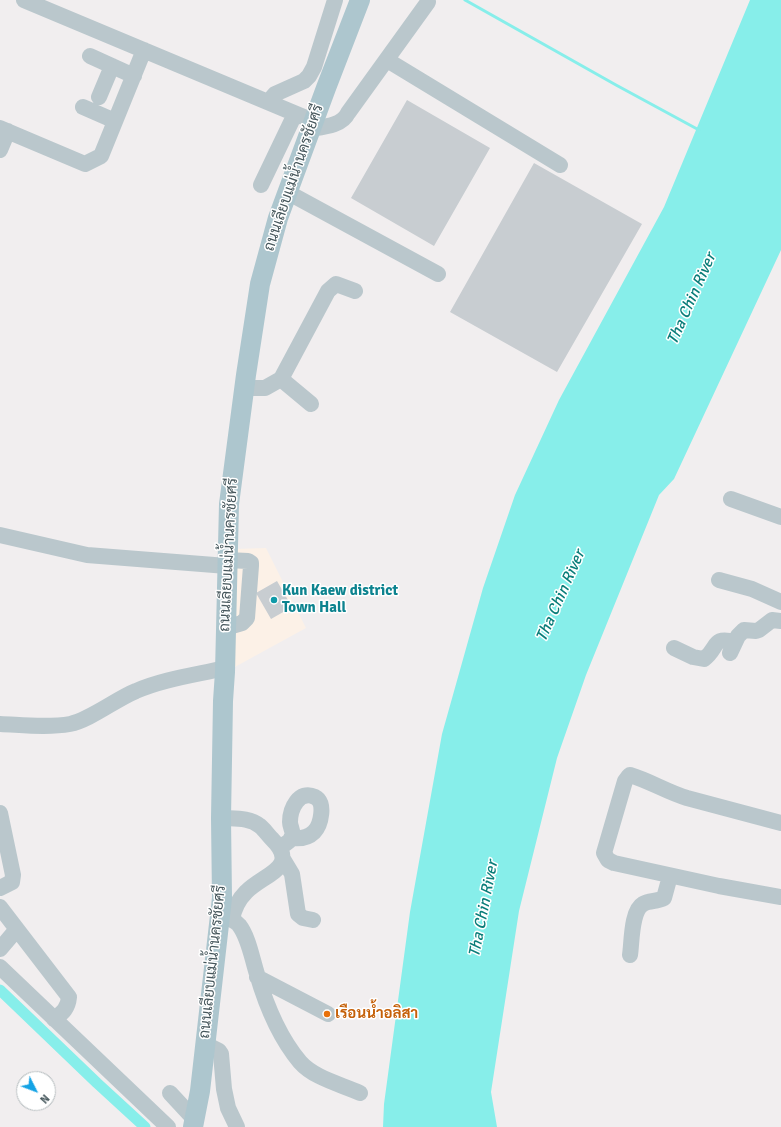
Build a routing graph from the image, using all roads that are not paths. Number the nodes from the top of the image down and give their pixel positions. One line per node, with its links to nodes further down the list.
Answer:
1 (24, 0): 5 (street)
2 (335, 0): 11 (street)
3 (360, 0): 15 (main road, ถนนเลียบแม่น้ำนครชัยศรี)
4 (428, 2): 7 (street)
5 (144, 50): 9 (street); 11 (street)
6 (90, 56): 8 (street)
7 (387, 60): 15 (street); 18 (street)
8 (112, 66): 9 (street); 10 (street)
9 (134, 76): 14 (street)
10 (99, 97)
11 (268, 102): 13 (street)
12 (83, 108): 14 (street)
13 (295, 114): 15 (street); 19 (street)
14 (116, 121): 16 (street)
15 (312, 125): 20 (main road, ถนนเลียบแม่น้ำนครชัยศรี)
16 (4, 129): 17 (street)
17 (0, 150)
18 (560, 165)
19 (261, 185)
20 (287, 192): 21 (street); 24 (main road, ถนนเลียบแม่น้ำนครชัยศรี)
21 (438, 274)
22 (355, 291): 23 (street)
23 (281, 380): 24 (street); 25 (street)
24 (245, 388): 29 (main road, ถนนเลียบแม่น้ำนครชัยศรี)
25 (311, 404)
26 (731, 499): 27 (street)
27 (781, 517)
28 (0, 535): 29 (street)
29 (227, 563): 34 (main road, ถนนเลียบแม่น้ำนครชัยศรี)
30 (719, 580): 31 (street)
31 (781, 602)
32 (781, 622): 33 (street)
33 (674, 648)
34 (225, 668): 35 (street); 37 (main road, ถนนเลียบแม่น้ำนครชัยศรี)
35 (0, 724)
36 (0, 813): 41 (street)
37 (221, 818): 39 (street); 44 (main road, ถนนเลียบแม่น้ำนครชัยศรี)
38 (781, 822): 40 (street)
39 (285, 848): 44 (street); 45 (street)
40 (669, 877): 42 (street); 48 (street)
41 (0, 888)
42 (781, 897)
43 (0, 907): 46 (street)
44 (226, 918): 50 (street); 53 (main road, ถนนเลียบแม่น้ำนครชัยศรี)
45 (312, 920)
46 (17, 929): 47 (street); 52 (street)
47 (0, 949)
48 (630, 955)
49 (0, 967): 52 (street)
50 (257, 977): 51 (street); 55 (street)
51 (328, 1014)
52 (54, 1019): 57 (street)
53 (205, 1044): 56 (main road, ถนนเลียบแม่น้ำนครชัยศรี); 58 (street)
54 (170, 1093): 56 (street)
55 (360, 1093)
56 (194, 1123)
57 (168, 1127)
58 (237, 1127)

